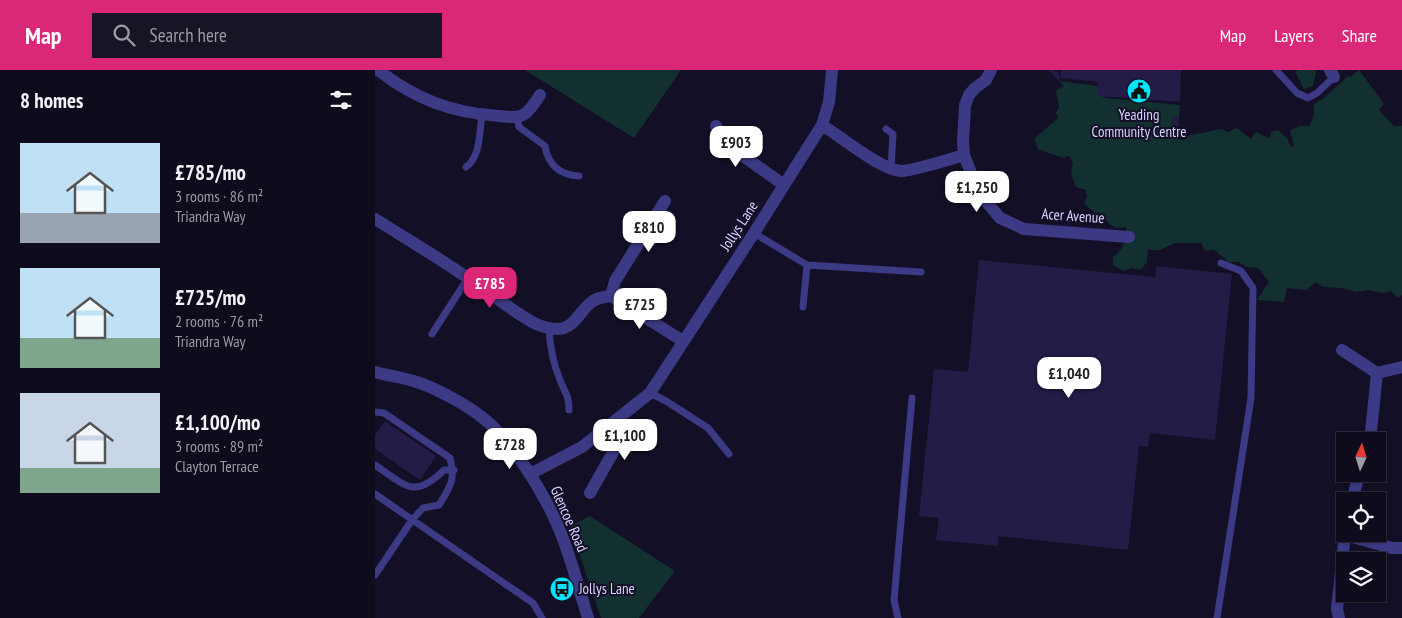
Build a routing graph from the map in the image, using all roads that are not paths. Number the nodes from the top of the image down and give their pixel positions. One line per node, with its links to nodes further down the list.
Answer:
1 (378, 70): 7 (street)
2 (991, 70): 12 (street, Acer Avenue)
3 (1276, 70): 5 (lane)
4 (832, 71): 9 (street, Jollys Lane)
5 (1332, 73)
6 (540, 95): 8 (street)
7 (482, 115): 8 (street); 13 (lane)
8 (517, 117): 15 (lane)
9 (822, 124): 14 (street); 16 (street, Jollys Lane)
10 (716, 126): 16 (street)
11 (886, 129): 14 (lane)
12 (964, 155): 14 (street); 20 (street, Acer Avenue)
13 (466, 167)
14 (891, 170)
15 (579, 176)
16 (784, 185): 19 (street, Jollys Lane)
17 (665, 201): 25 (street)
18 (375, 219): 24 (street)
19 (755, 233): 22 (lane); 29 (street, Jollys Lane)
20 (1129, 237)
21 (1221, 263): 54 (lane)
22 (807, 265): 23 (lane); 26 (lane)
23 (921, 272)
24 (468, 278): 27 (street); 28 (lane)
25 (611, 296): 27 (street); 29 (street)
26 (803, 307)
27 (549, 329): 36 (lane)
28 (432, 334)
29 (683, 342): 34 (street, Jollys Lane)
30 (1342, 350): 33 (street)
31 (1402, 368): 33 (street)
32 (375, 372): 43 (street, Glencoe Road)
33 (1377, 373): 39 (street)
34 (650, 393): 38 (street, Jollys Lane); 40 (lane)
35 (912, 398): 53 (lane)
36 (569, 410)
37 (375, 412): 42 (lane)
38 (607, 428): 43 (street, Jollys Lane); 44 (street)
39 (1371, 432)
40 (729, 454)
41 (375, 465): 42 (lane)
42 (453, 470): 46 (lane)
43 (530, 474): 52 (street, Glencoe Road)
44 (589, 493)
45 (375, 494): 46 (lane)
46 (412, 520): 50 (lane); 51 (lane)
47 (1344, 542): 55 (street)
48 (1372, 542): 49 (street)
49 (1402, 548)
50 (375, 574)
51 (541, 618)
52 (588, 618)
53 (898, 618)
54 (1217, 618)
55 (1339, 618)

